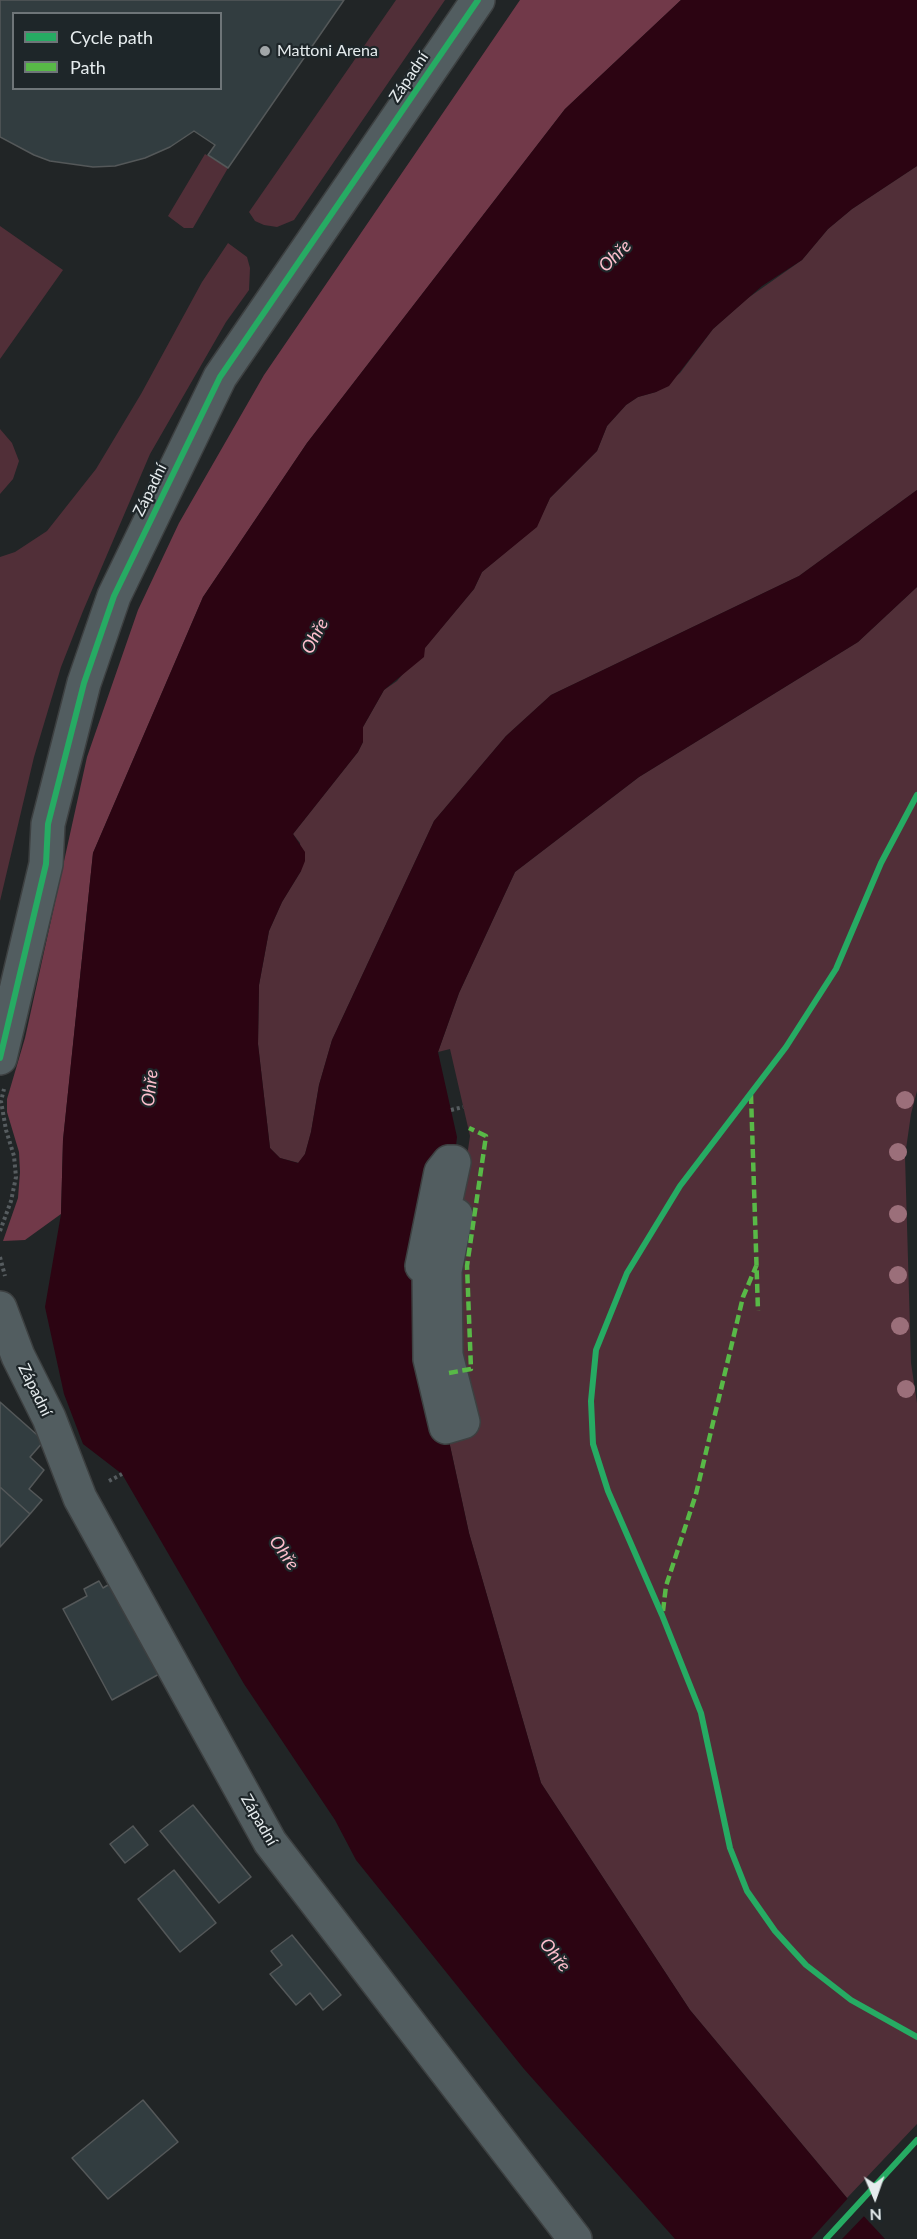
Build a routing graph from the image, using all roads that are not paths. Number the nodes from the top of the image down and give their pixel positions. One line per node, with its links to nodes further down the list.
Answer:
1 (478, 0): 2 (street, Západní)
2 (48, 824): 3 (street, Západní); 4 (street, Západní)
3 (0, 957)
4 (4, 1069)
5 (0, 1308): 6 (street, Západní)
6 (9, 1346): 8 (street, Západní)
7 (430, 1359): 7 (street)
8 (575, 2239)

